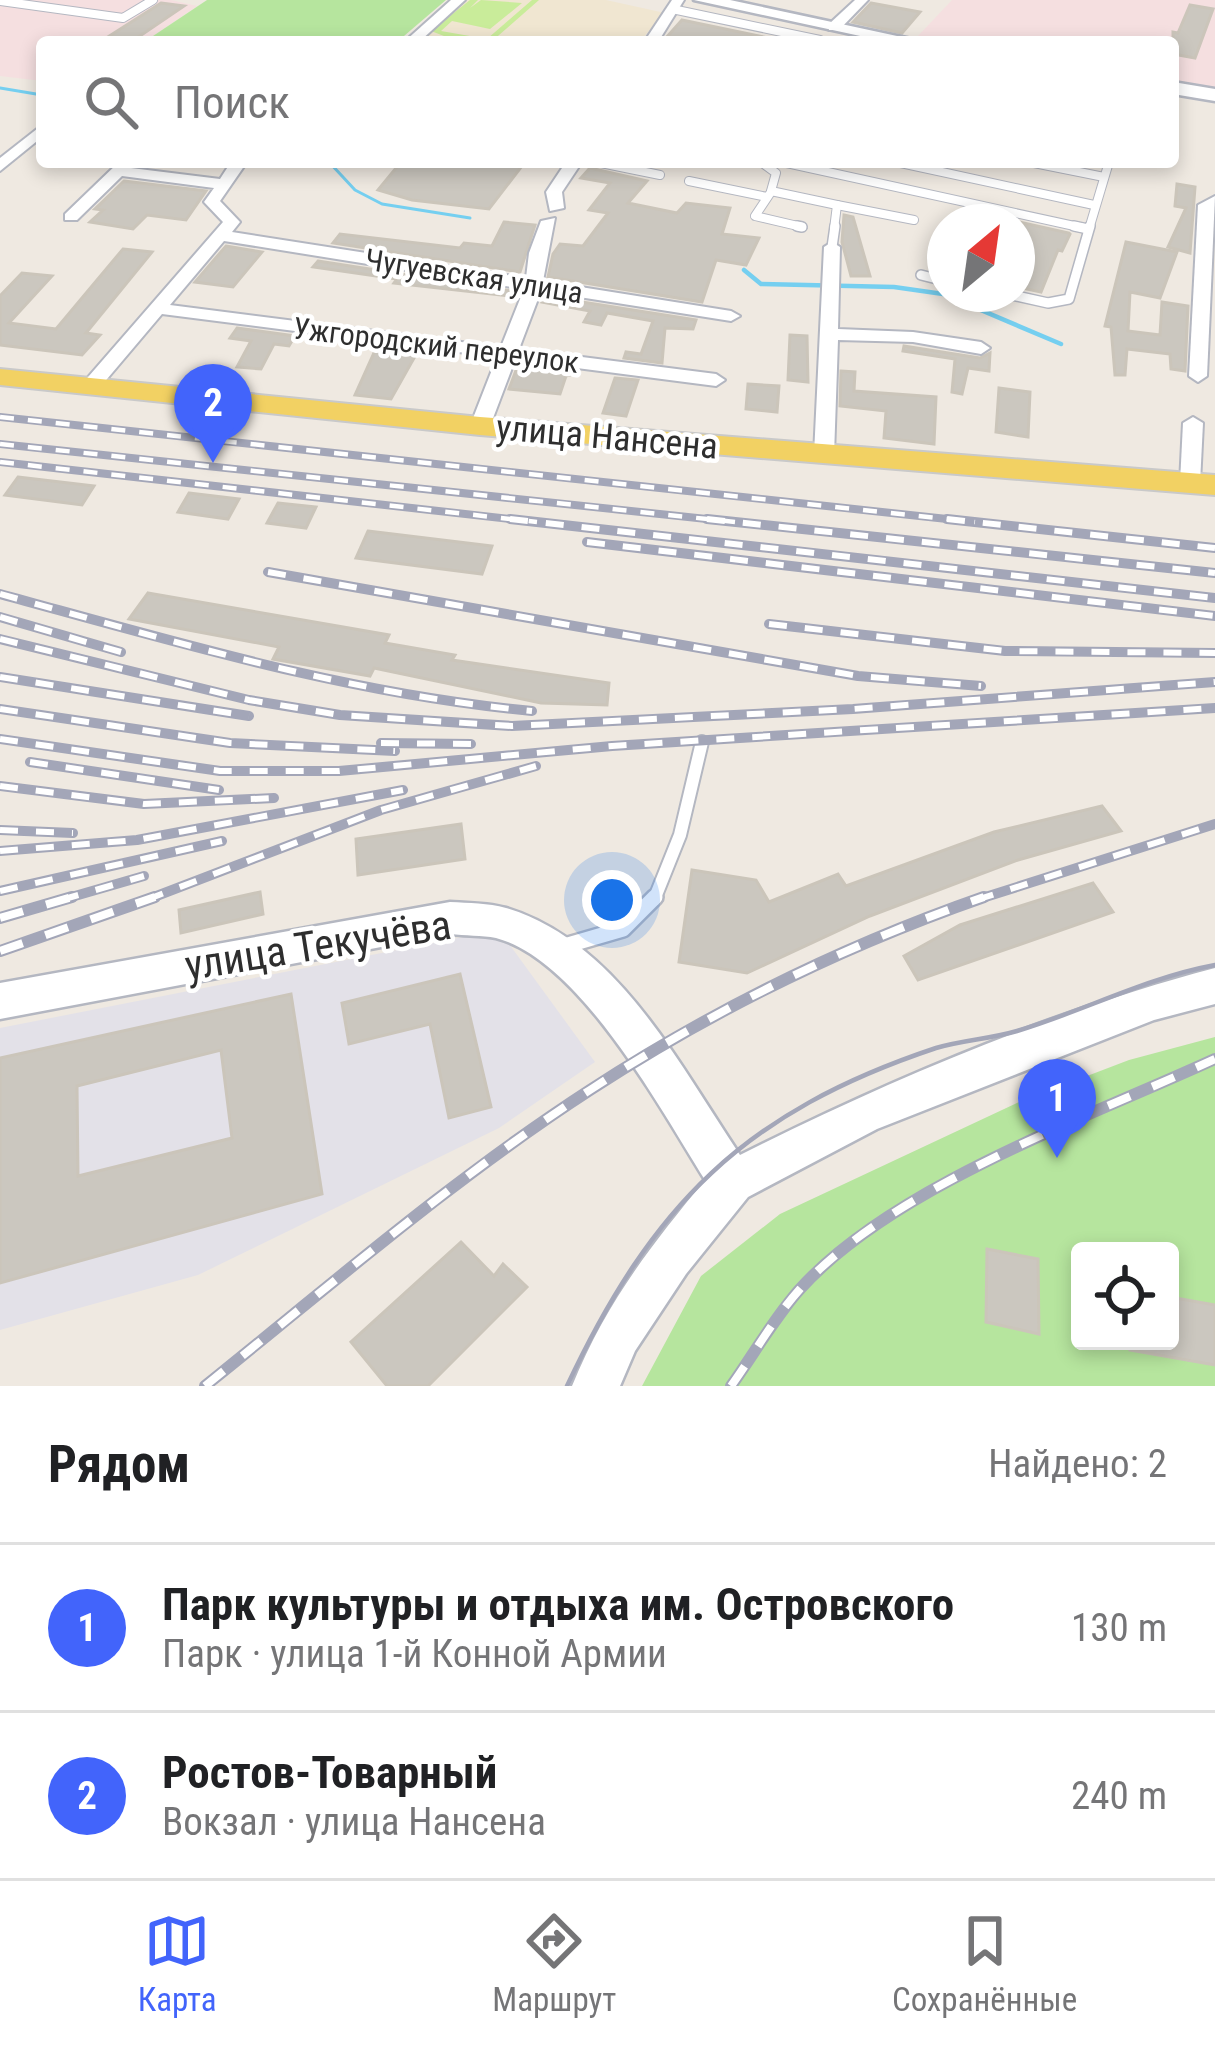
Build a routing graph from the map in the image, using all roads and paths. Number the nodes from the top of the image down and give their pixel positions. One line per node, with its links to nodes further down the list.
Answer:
1 (152, 0): 5 (lane)
2 (459, 0): 8 (street)
3 (703, 0): 7 (main road)
4 (862, 0): 7 (street)
5 (0, 1)
6 (675, 3): 7 (main road); 9 (street)
7 (825, 35)
8 (418, 36)
9 (658, 36)
10 (1179, 92): 11 (main road)
11 (1215, 99)
12 (36, 134): 13 (street)
13 (0, 166)
14 (122, 168): 32 (street)
15 (129, 168): 27 (street)
16 (234, 168): 27 (street)
17 (570, 168): 40 (street)
18 (626, 168): 24 (lane)
19 (770, 168): 28 (lane)
20 (809, 168): 35 (lane)
21 (924, 168): 31 (lane)
22 (1059, 168): 25 (lane)
23 (1107, 168): 25 (lane)
24 (660, 175)
25 (1104, 177): 31 (lane)
26 (689, 181): 28 (lane)
27 (222, 184): 36 (street)
28 (769, 194): 30 (lane); 34 (lane)
29 (1215, 201): 47 (street)
30 (837, 205): 33 (lane); 37 (lane)
31 (1094, 205): 35 (lane)
32 (71, 217)
33 (914, 220)
34 (802, 226)
35 (1088, 229): 41 (lane)
36 (218, 235): 40 (street, Чугуевская улица); 42 (street)
37 (832, 247): 44 (street)
38 (921, 275): 39 (lane)
39 (927, 276)
40 (534, 286): 43 (street, Чугуевская улица); 46 (street)
41 (1035, 300)
42 (156, 308): 46 (street, Ужгородский переулок); 50 (street)
43 (731, 316)
44 (832, 334): 45 (street); 53 (street)
45 (981, 348)
46 (507, 355): 49 (street, Ужгородский переулок); 52 (street)
47 (1198, 376)
48 (0, 377): 50 (main road, улица Нансена)
49 (716, 380)
50 (89, 388): 52 (main road, улица Нансена)
51 (1192, 424): 54 (street)
52 (480, 426): 53 (main road, улица Нансена)
53 (824, 455): 54 (main road, улица Нансена)
54 (1203, 484)
55 (702, 742): 56 (lane)
56 (555, 949): 58 (main road, улица Текучёва); 59 (main road, улица Текучёва)
57 (1215, 986): 59 (main road)
58 (0, 1001)
59 (732, 1182): 60 (main road)
60 (596, 1386)

